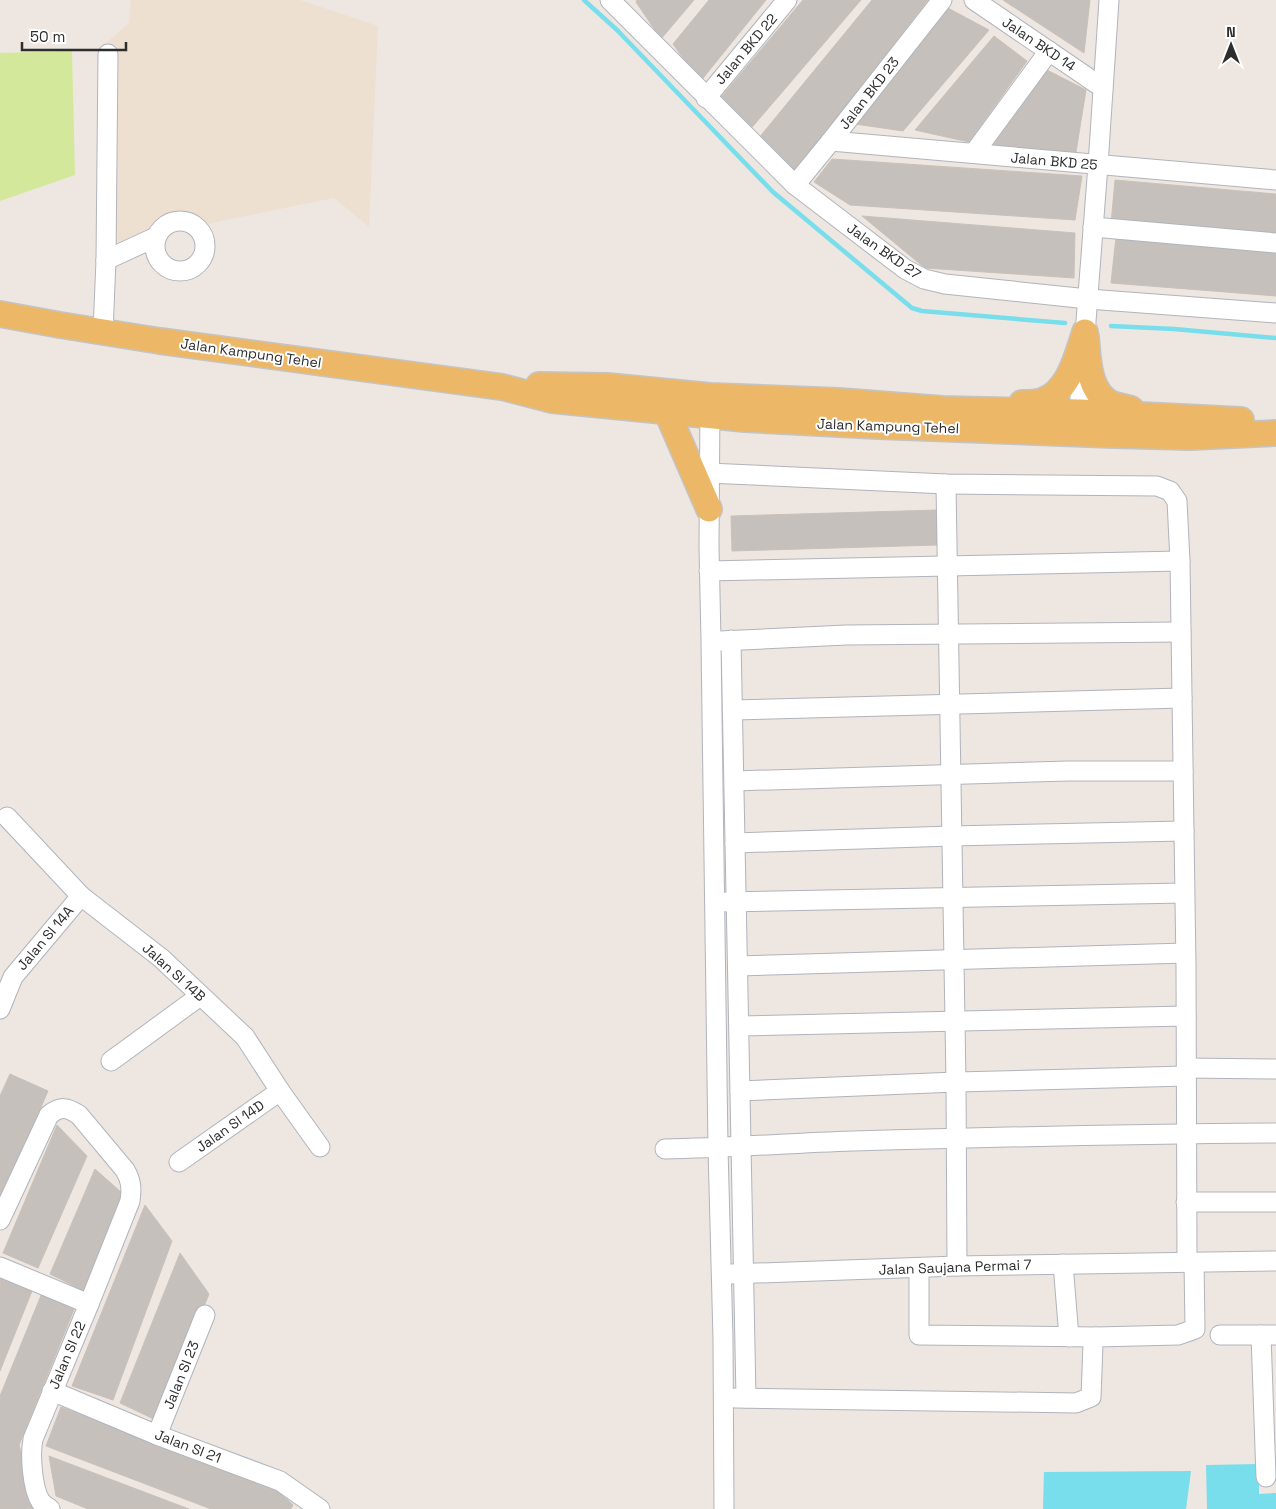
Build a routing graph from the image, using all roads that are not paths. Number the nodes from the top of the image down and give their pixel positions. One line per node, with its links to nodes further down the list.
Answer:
1 (787, 0): 9 (street, Jalan BKD 22)
2 (942, 0): 10 (street, Jalan BKD 23)
3 (974, 0): 6 (street, Jalan BKD 14)
4 (1109, 0): 8 (street)
5 (617, 2): 9 (street, Jalan BKD 27)
6 (1049, 51): 8 (street, Jalan BKD 14); 11 (street)
7 (108, 54): 18 (street)
8 (1103, 88): 12 (street)
9 (706, 98): 14 (street, Jalan BKD 27)
10 (831, 142): 11 (street, Jalan BKD 25); 14 (street, Jalan BKD 23)
11 (974, 153): 12 (street, Jalan BKD 25)
12 (1098, 165): 13 (street, Jalan BKD 25); 15 (street)
13 (1276, 180)
14 (795, 185): 19 (street, Jalan BKD 27)
15 (1093, 227): 17 (street); 19 (street)
16 (156, 237): 18 (street)
17 (1276, 244)
18 (106, 260): 22 (street)
19 (1088, 299): 20 (street, Jalan BKD 27); 23 (street)
20 (1276, 313)
21 (0, 314): 22 (main road, Jalan Kampung Tehel)
22 (103, 332): 24 (main road, Jalan Kampung Tehel)
23 (1085, 332): 26 (main road); 28 (street); 29 (main road)
24 (502, 387): 25 (main road, Jalan Kampung Tehel); 27 (main road, Jalan Kampung Tehel)
25 (710, 406): 26 (main road, Jalan Kampung Tehel); 27 (main road, Jalan Kampung Tehel); 31 (main road, Jalan Kampung Tehel); 34 (street)
26 (942, 409): 28 (main road, Jalan Kampung Tehel)
27 (668, 412): 36 (main road)
28 (1079, 412): 29 (main road, Jalan Kampung Tehel); 31 (main road); 33 (main road)
29 (1211, 419): 30 (main road, Jalan Kampung Tehel)
30 (1276, 424)
31 (878, 426): 33 (main road, Jalan Kampung Tehel)
32 (1276, 433): 33 (main road, Jalan Kampung Tehel)
33 (1190, 437)
34 (708, 473): 35 (street); 36 (street)
35 (946, 484): 37 (street); 38 (street)
36 (709, 509): 39 (street)
37 (1180, 561): 38 (street); 40 (street)
38 (947, 565): 39 (street); 41 (street)
39 (709, 571): 43 (street)
40 (1181, 632): 41 (street); 44 (street)
41 (949, 634): 42 (street); 45 (street)
42 (731, 640): 43 (street); 46 (street)
43 (711, 642): 57 (street)
44 (1182, 698): 45 (street); 47 (street)
45 (950, 704): 46 (street); 48 (street)
46 (733, 710): 49 (street)
47 (1183, 771): 48 (street); 51 (street)
48 (951, 774): 49 (street); 52 (street)
49 (734, 781): 53 (street)
50 (7, 817): 55 (street, Jalan SI 14B)
51 (1184, 831): 52 (street); 54 (street)
52 (952, 836): 53 (street); 56 (street)
53 (735, 844): 58 (street)
54 (1184, 893): 56 (street); 59 (street)
55 (81, 896): 62 (street, Jalan SI 14B); 63 (street, Jalan SI 14A)
56 (952, 897): 58 (street); 60 (street)
57 (714, 902): 58 (street); 78 (street)
58 (736, 902): 61 (street)
59 (1185, 953): 60 (street); 64 (street)
60 (954, 959): 61 (street); 65 (street)
61 (738, 966): 66 (street)
62 (200, 996): 67 (street); 71 (street, Jalan SI 14B)
63 (0, 1009)
64 (1186, 1016): 65 (street); 69 (street)
65 (955, 1021): 66 (street); 70 (street)
66 (739, 1026): 72 (street)
67 (111, 1061)
68 (1276, 1069): 69 (street)
69 (1186, 1072): 70 (street); 74 (street)
70 (956, 1082): 72 (street); 75 (street)
71 (280, 1090): 76 (street, Jalan SI 14B); 80 (street, Jalan SI 14D)
72 (740, 1091): 77 (street)
73 (1276, 1133): 74 (street)
74 (1186, 1134): 75 (street); 81 (street)
75 (956, 1138): 77 (street); 87 (street)
76 (320, 1146)
77 (741, 1146): 78 (street); 91 (street)
78 (718, 1148): 79 (street); 90 (street)
79 (665, 1149)
80 (179, 1162)
81 (1186, 1202): 82 (street); 85 (street)
82 (1276, 1202)
83 (0, 1220): 92 (street, Jalan SI 22)
84 (1276, 1261): 85 (street, Jalan Saujana Permai 7)
85 (1191, 1262): 86 (street, Jalan Saujana Permai 7); 97 (street)
86 (1062, 1264): 87 (street, Jalan Saujana Permai 7); 96 (street)
87 (957, 1266): 89 (street, Jalan Saujana Permai 7)
88 (0, 1267): 92 (street)
89 (919, 1268): 91 (street, Jalan Saujana Permai 7); 96 (street)
90 (722, 1274): 91 (street, Jalan Saujana Permai 7); 99 (street)
91 (744, 1274): 100 (street)
92 (89, 1304): 98 (street, Jalan SI 22)
93 (205, 1315): 101 (street, Jalan SI 23)
94 (1220, 1335): 95 (street)
95 (1268, 1335): 102 (street)
96 (1068, 1337): 97 (street)
97 (1096, 1337): 100 (street)
98 (52, 1391): 101 (street, Jalan SI 21); 104 (street, Jalan SI 22)
99 (724, 1398): 100 (street); 106 (street)
100 (746, 1398)
101 (157, 1435): 103 (street, Jalan SI 21)
102 (1266, 1477)
103 (302, 1503): 105 (street, Jalan SI 21)
104 (50, 1509)
105 (320, 1509)
106 (724, 1509)

